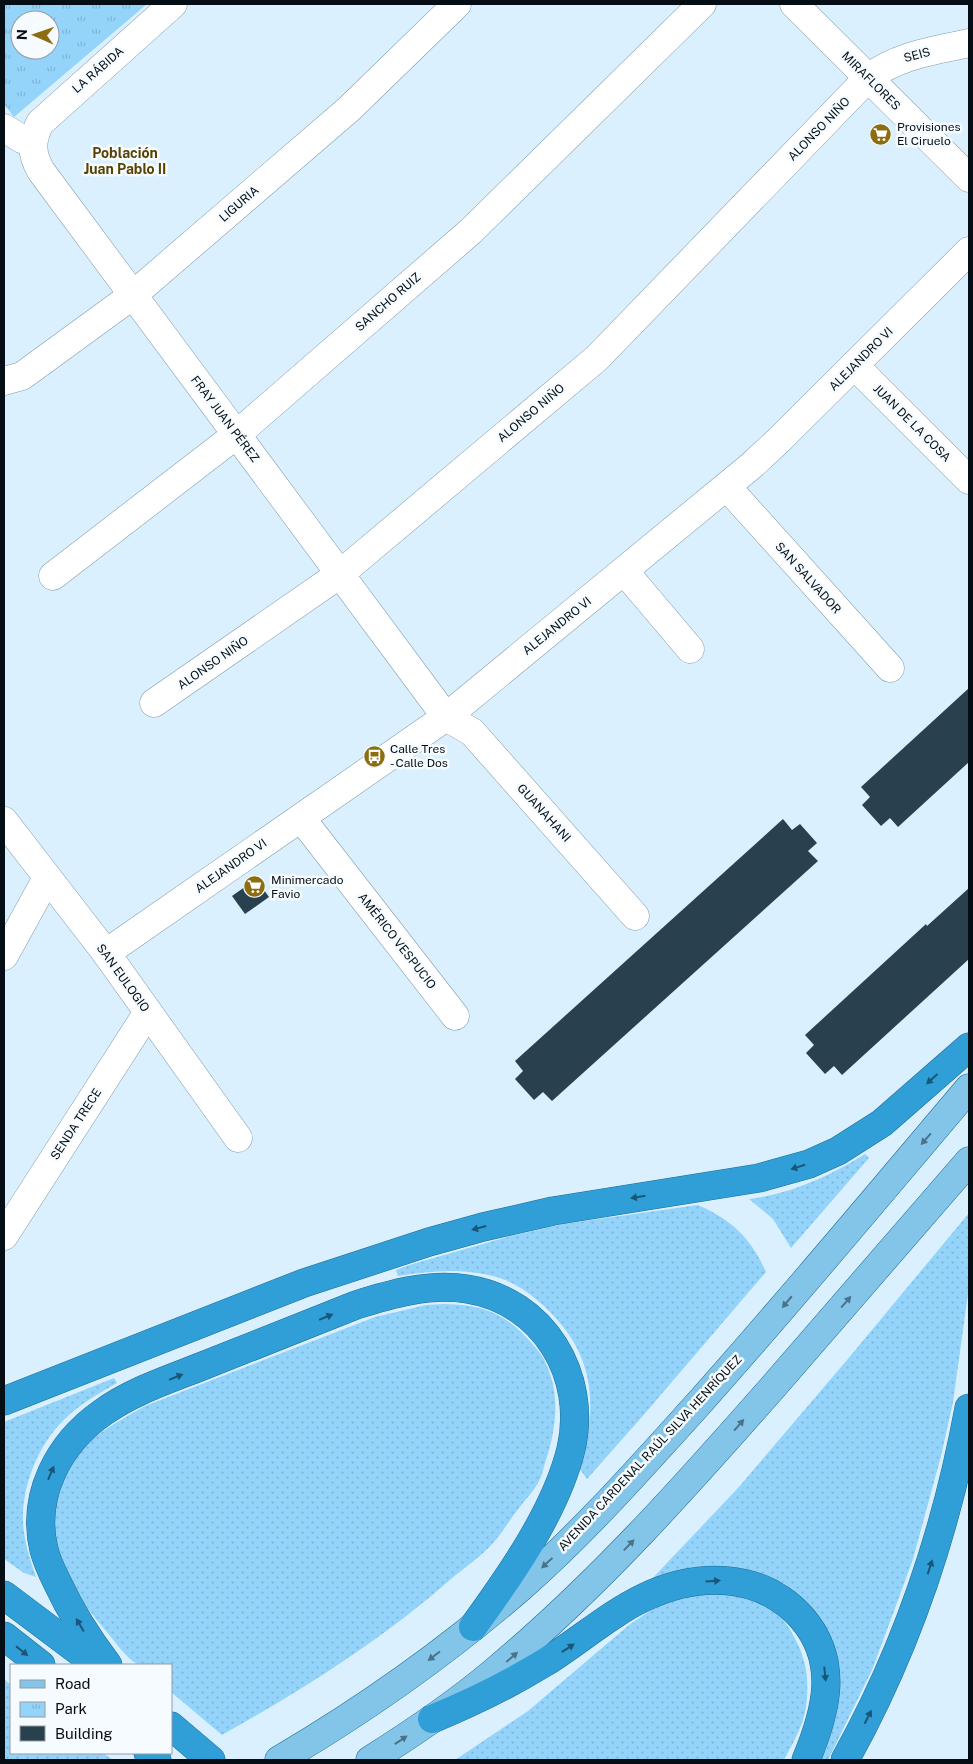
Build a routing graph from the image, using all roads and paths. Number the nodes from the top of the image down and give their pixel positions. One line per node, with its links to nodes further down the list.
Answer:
1 (173, 4): 8 (street, LA RÁBIDA)
2 (457, 4): 11 (street, LIGURIA)
3 (702, 4): 14 (street, SANCHO RUIZ)
4 (794, 4): 6 (street, MIRAFLORES)
5 (969, 43): 6 (street, SEIS)
6 (868, 78): 9 (street, MIRAFLORES); 18 (street, ALONSO NIÑO)
7 (4, 128): 8 (street)
8 (33, 143): 11 (street, FRAY JUAN PÉREZ)
9 (969, 178)
10 (969, 251): 12 (street, ALEJANDRO VI)
11 (133, 295): 13 (street, LIGURIA); 14 (street, FRAY JUAN PÉREZ)
12 (854, 365): 15 (street, JUAN DE LA COSA); 16 (street, ALEJANDRO VI)
13 (4, 381)
14 (236, 435): 18 (street, FRAY JUAN PÉREZ); 19 (street, SANCHO RUIZ)
15 (969, 480)
16 (727, 487): 17 (street, ALEJANDRO VI); 21 (street, SAN SALVADOR)
17 (625, 572): 20 (street); 23 (street, ALEJANDRO VI)
18 (340, 574): 22 (street, ALONSO NIÑO); 23 (street, FRAY JUAN PÉREZ)
19 (53, 576)
20 (690, 649)
21 (890, 668)
22 (154, 703)
23 (446, 717): 24 (street, ALEJANDRO VI); 27 (street, GUANAHANI)
24 (302, 818): 28 (street, ALEJANDRO VI); 31 (street, AMÉRICO VESPUCIO)
25 (4, 821): 26 (street, SAN EULOGIO)
26 (48, 878): 28 (street, SAN EULOGIO); 29 (street)
27 (635, 916)
28 (106, 953): 30 (street, SAN EULOGIO)
29 (4, 956)
30 (148, 1012): 34 (street, SAN EULOGIO); 36 (street, SENDA TRECE)
31 (455, 1016)
32 (969, 1047): 37 (highway, one-way to 37)
33 (969, 1088): 40 (main road, AVENIDA CARDENAL RAÚL SILVA HENRÍQUEZ, one-way to 40)
34 (238, 1138)
35 (969, 1161): 45 (main road, one-way to 35)
36 (4, 1236)
37 (4, 1401)
38 (969, 1408): 51 (highway, one-way to 38)
39 (4, 1594): 43 (highway)
40 (473, 1627): 44 (highway, one-way to 40); 48 (main road, AVENIDA CARDENAL RAÚL SILVA HENRÍQUEZ, one-way to 48)
41 (4, 1636): 42 (highway, one-way to 42)
42 (40, 1664)
43 (96, 1664)
44 (107, 1664)
45 (432, 1719): 49 (main road, one-way to 45); 50 (highway, one-way to 50)
46 (173, 1727): 47 (highway)
47 (212, 1760)
48 (279, 1760)
49 (370, 1760)
50 (806, 1760)
51 (845, 1760)

